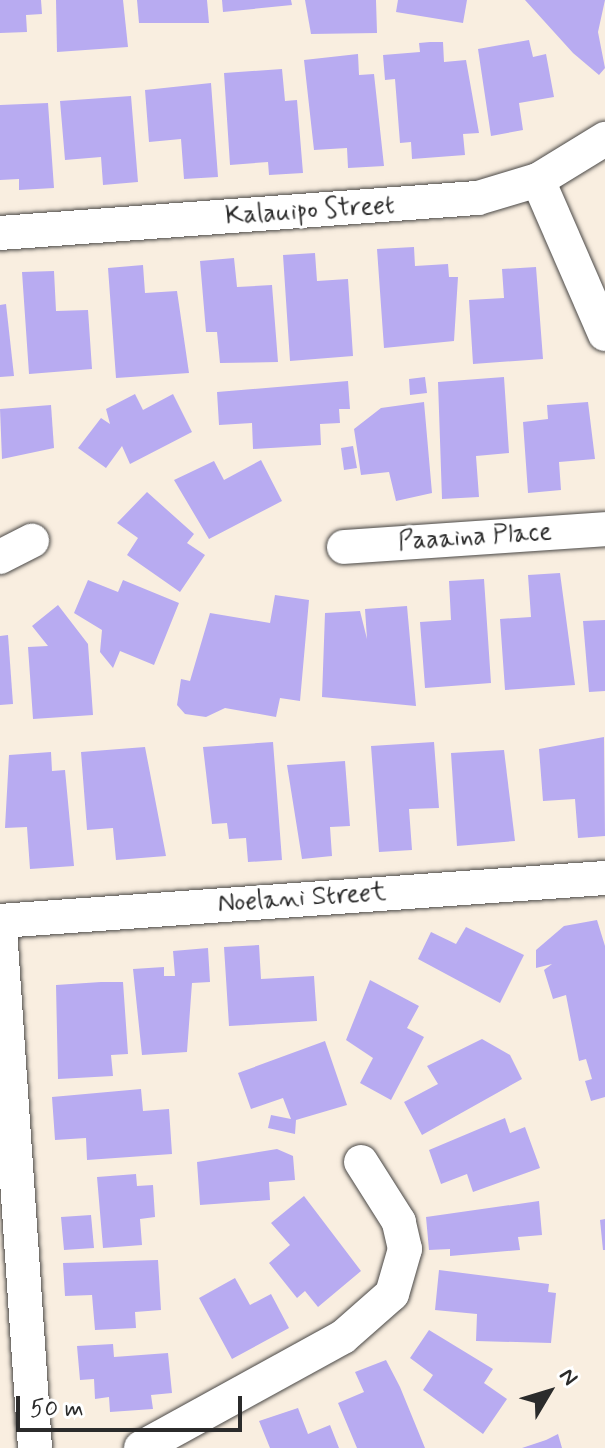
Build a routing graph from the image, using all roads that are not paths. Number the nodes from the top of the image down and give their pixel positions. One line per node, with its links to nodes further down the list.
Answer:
1 (605, 139): 2 (street, Kalauipo Street)
2 (538, 180): 3 (street, Kalauipo Street); 4 (street)
3 (0, 233)
4 (605, 334)
5 (605, 529): 7 (street, Paaaina Place)
6 (32, 541): 8 (street)
7 (344, 547)
8 (0, 557)
9 (605, 878): 10 (street, Noelani Street)
10 (0, 921)
11 (0, 929): 13 (street)
12 (361, 1162): 14 (street)
13 (35, 1448)
14 (141, 1448)

